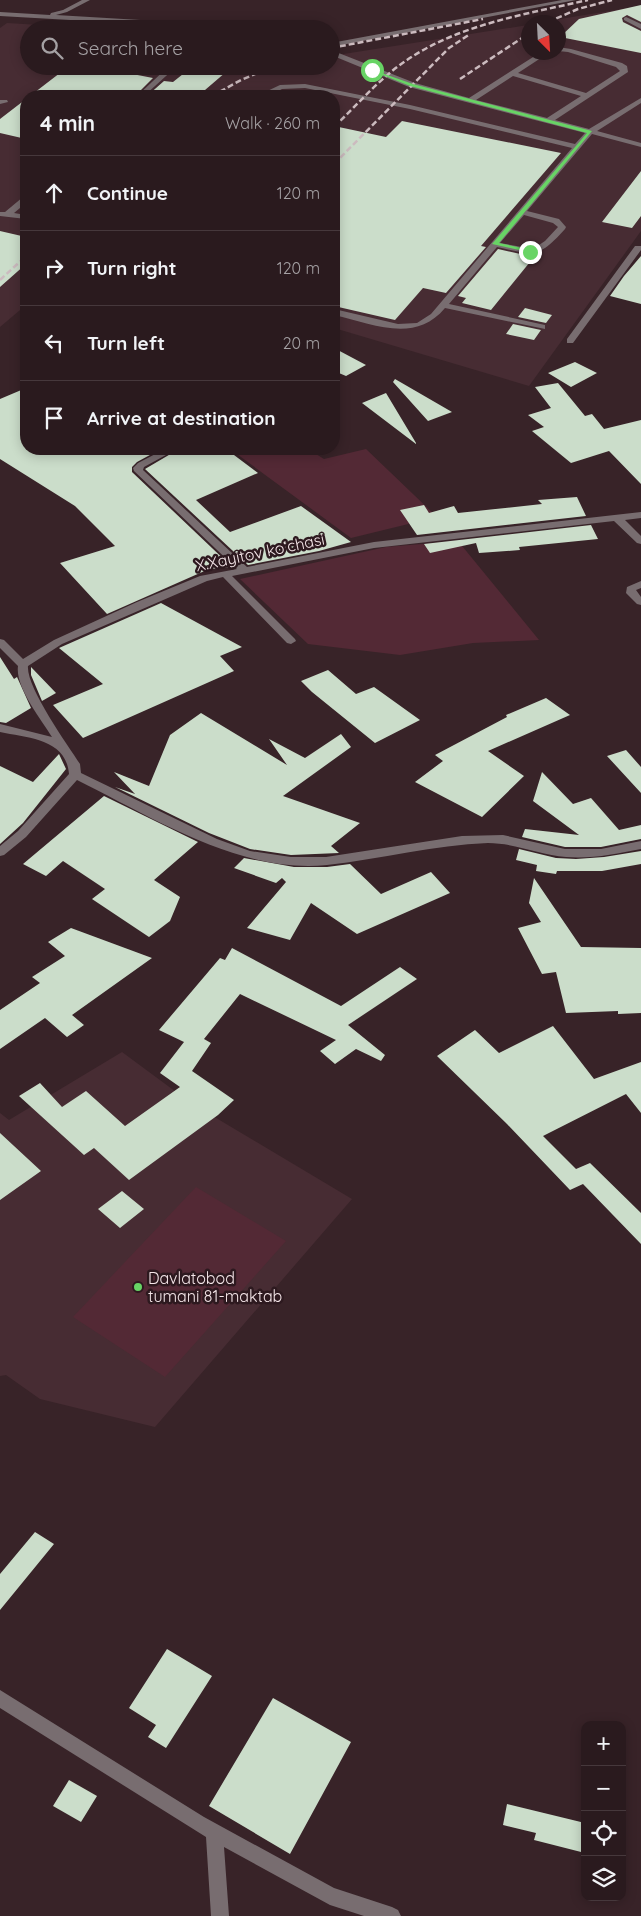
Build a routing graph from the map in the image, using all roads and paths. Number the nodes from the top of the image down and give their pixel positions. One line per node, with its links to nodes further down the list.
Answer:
1 (88, 0): 4 (street)
2 (574, 0): 8 (street)
3 (0, 14): 4 (street)
4 (41, 17): 6 (street)
5 (626, 19): 7 (street)
6 (91, 20)
7 (641, 27)
8 (340, 43)
9 (566, 50): 16 (street)
10 (340, 56): 17 (street)
11 (535, 60): 12 (street)
12 (513, 74): 16 (street); 19 (street)
13 (164, 75): 14 (street)
14 (147, 90)
15 (275, 90): 17 (street)
16 (588, 96): 20 (street)
17 (419, 98): 19 (street); 23 (street)
18 (641, 100): 21 (street)
19 (469, 101): 20 (street)
20 (548, 121): 21 (street)
21 (590, 132): 22 (street); 23 (street)
22 (641, 145)
23 (577, 147): 25 (street)
24 (20, 203): 26 (street)
25 (522, 212): 29 (street); 29 (street)
26 (4, 214): 27 (street)
27 (20, 216)
28 (641, 238): 30 (street)
29 (495, 244): 31 (street)
30 (639, 250): 34 (street)
31 (443, 305): 32 (street); 33 (street)
32 (340, 313)
33 (542, 327)
34 (570, 341)
35 (160, 455): 39 (street)
36 (641, 515): 37 (street, X.Xayitov koʻchasi)
37 (616, 517): 38 (street); 39 (street, X.Xayitov koʻchasi)
38 (641, 541)
39 (246, 571): 40 (street, X.Xayitov koʻchasi)
40 (225, 574): 43 (street); 45 (street, X.Xayitov koʻchasi)
41 (641, 584): 42 (street)
42 (641, 602)
43 (291, 641)
44 (0, 642): 45 (street)
45 (24, 665): 47 (street)
46 (0, 728): 47 (street)
47 (62, 746): 48 (street)
48 (75, 775): 49 (street); 50 (street)
49 (641, 845)
50 (0, 852)
51 (0, 1698): 52 (street)
52 (214, 1831): 53 (street); 54 (street)
53 (220, 1916)
54 (392, 1916)

